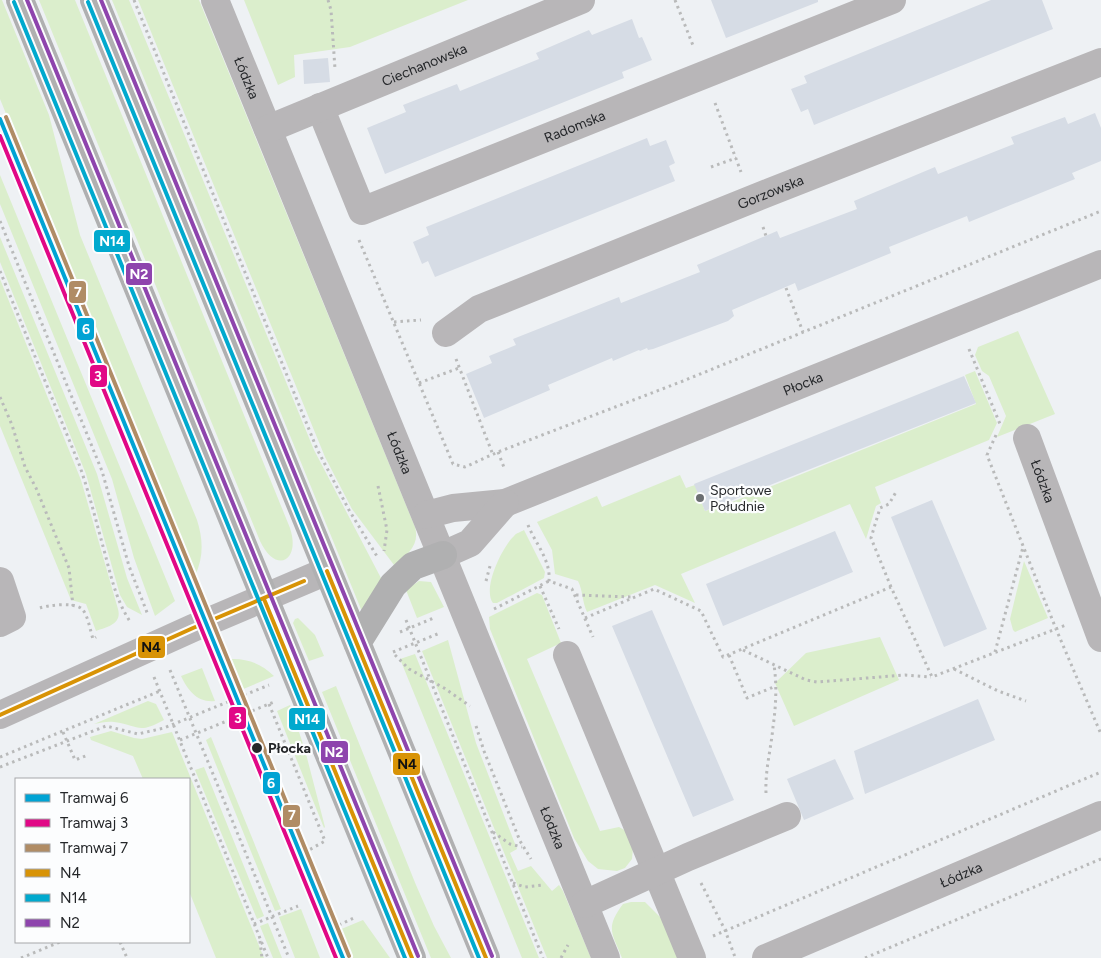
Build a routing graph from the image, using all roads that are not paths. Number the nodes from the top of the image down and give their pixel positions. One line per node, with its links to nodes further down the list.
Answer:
1 (20, 0): 17 (main road)
2 (94, 0): 15 (main road)
3 (215, 0): 8 (street, Łódzka)
4 (581, 0): 7 (street, Ciechanowska)
5 (892, 0): 7 (street, Radomska)
6 (1101, 62): 10 (street, Gorzowska)
7 (330, 103): 8 (street, Ciechanowska)
8 (268, 129): 13 (street, Łódzka)
9 (1101, 264): 12 (street, Płocka)
10 (446, 333)
11 (1027, 438): 19 (street, Łódzka)
12 (505, 503): 13 (street, Płocka); 14 (street, Płocka)
13 (426, 515): 14 (street, Łódzka)
14 (443, 555): 20 (main road); 26 (street, Łódzka)
15 (327, 571): 17 (street); 20 (main road)
16 (0, 581): 18 (street)
17 (264, 598): 22 (street); 28 (main road)
18 (0, 623)
19 (1096, 626)
20 (358, 646): 29 (main road)
21 (567, 656): 25 (street)
22 (0, 715)
23 (1101, 814): 31 (street, Łódzka)
24 (777, 820): 25 (street)
25 (656, 871): 26 (street); 27 (street)
26 (584, 904): 30 (street, Łódzka)
27 (690, 952)
28 (412, 958)
29 (486, 958)
30 (606, 958)
31 (766, 958)

